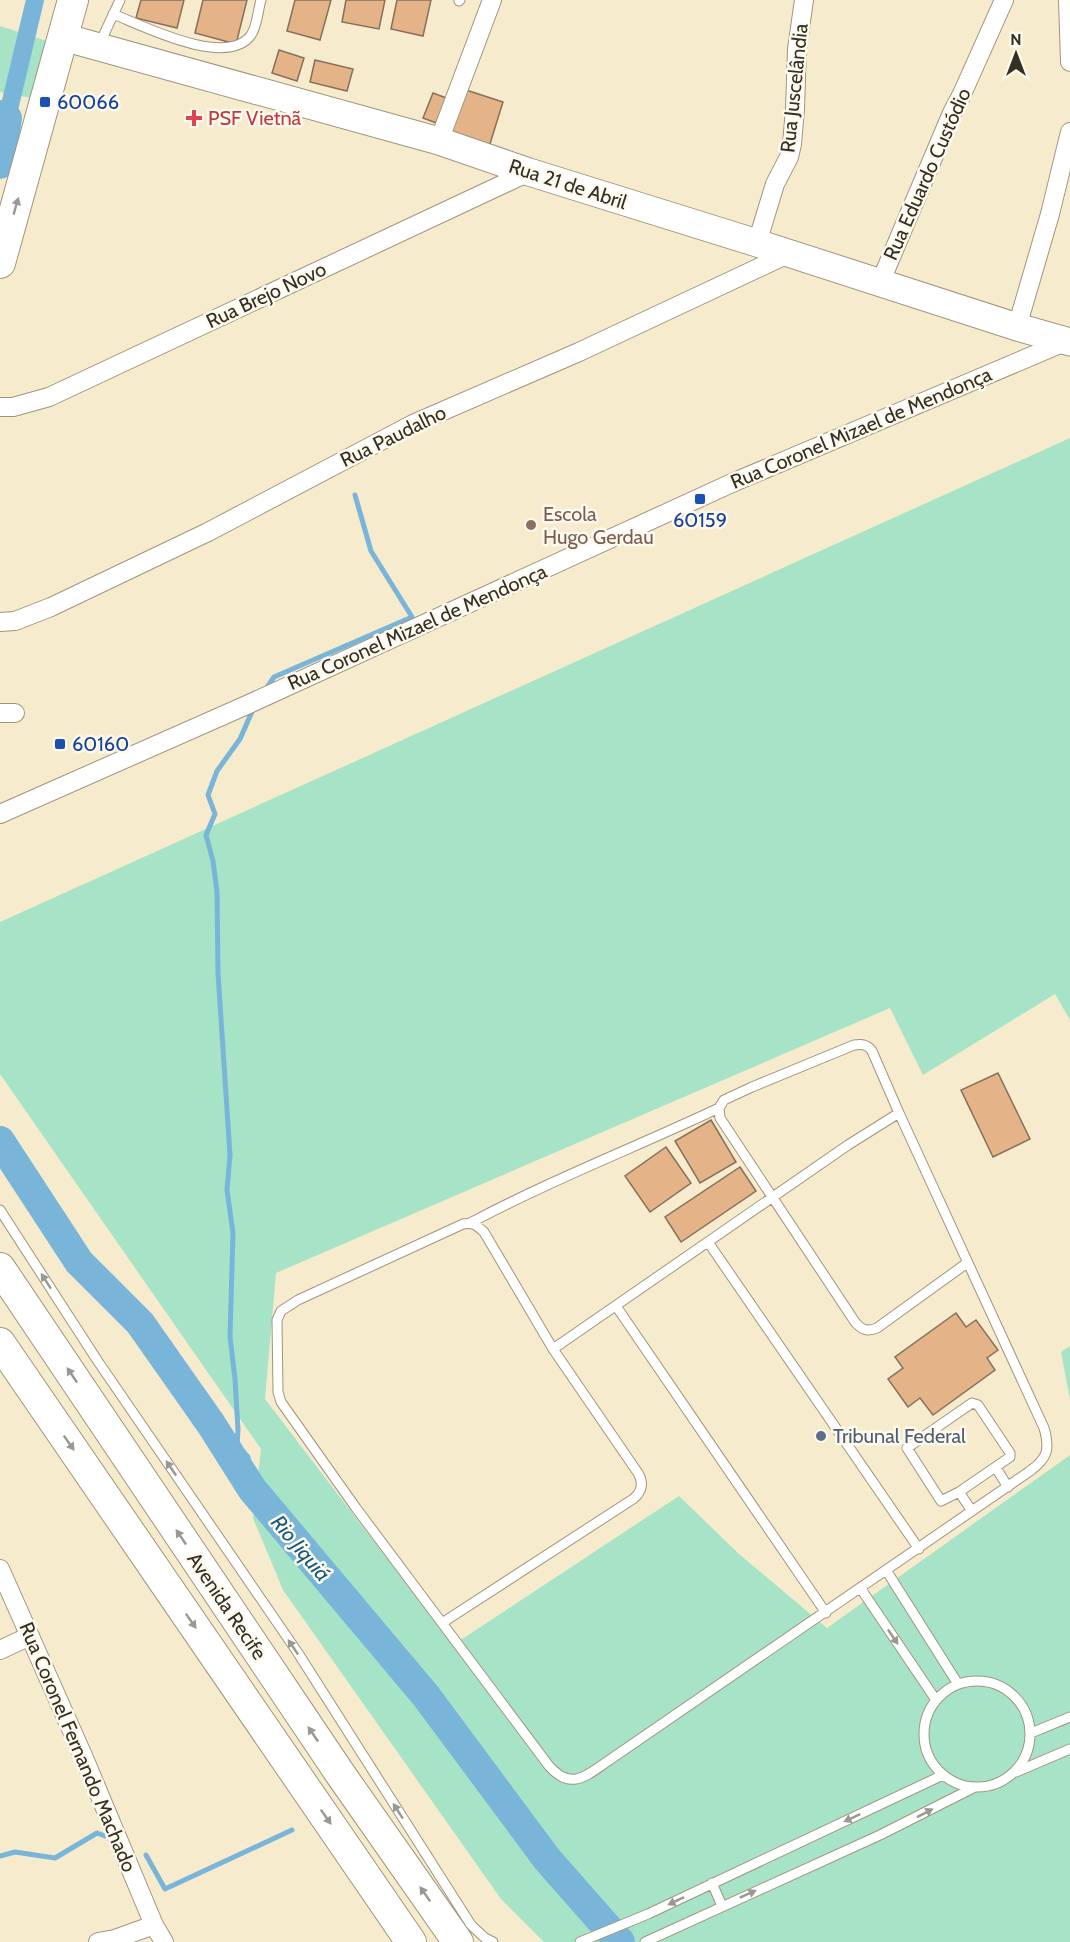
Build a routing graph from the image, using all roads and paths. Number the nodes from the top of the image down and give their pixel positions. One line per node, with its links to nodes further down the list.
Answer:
1 (74, 0): 9 (main road)
2 (120, 0): 8 (lane)
3 (261, 0): 8 (lane)
4 (492, 0): 13 (street)
5 (804, 0): 15 (street, Rua Juscelândia)
6 (1004, 0): 18 (street, Rua Eduardo Custódio)
7 (1068, 0): 11 (street)
8 (113, 14): 10 (lane)
9 (63, 37): 10 (street, Rua 21 de Abril); 17 (main road, one-way to 9)
10 (99, 48): 13 (street, Rua 21 de Abril)
11 (1070, 62)
12 (1070, 132): 19 (street)
13 (439, 141): 14 (street, Rua 21 de Abril)
14 (529, 172): 15 (street, Rua 21 de Abril); 21 (street, Rua Brejo Novo)
15 (757, 243): 16 (street, Rua 21 de Abril)
16 (789, 254): 18 (street, Rua 21 de Abril); 22 (street, Rua Paudalho)
17 (0, 263)
18 (880, 283): 19 (street, Rua 21 de Abril)
19 (1017, 327): 20 (street, Rua 21 de Abril)
20 (1068, 341): 23 (street, Rua Coronel Mizael de Mendonça)
21 (0, 407)
22 (0, 622)
23 (0, 814)
24 (718, 1108): 25 (lane); 26 (lane); 28 (lane)
25 (899, 1113): 26 (lane); 30 (lane)
26 (772, 1198): 29 (lane); 30 (lane)
27 (0, 1210): 62 (lane, one-way to 27)
28 (470, 1223): 34 (lane); 44 (lane)
29 (708, 1242): 32 (lane); 39 (lane)
30 (967, 1263): 36 (lane)
31 (0, 1268): 61 (main road, Avenida Recife, one-way to 31)
32 (616, 1306): 34 (lane); 43 (lane)
33 (0, 1343): 60 (main road, Avenida Recife, one-way to 60)
34 (554, 1349): 44 (lane)
35 (996, 1468): 36 (lane); 37 (lane); 37 (lane)
36 (1008, 1487): 38 (lane)
37 (959, 1492): 38 (lane)
38 (972, 1511): 39 (lane)
39 (919, 1549): 41 (lane)
40 (0, 1569): 45 (street, Rua Coronel Fernando Machado)
41 (886, 1570): 42 (lane); 47 (lane)
42 (861, 1589): 43 (lane); 48 (lane, one-way to 48)
43 (826, 1613): 44 (lane)
44 (442, 1623)
45 (30, 1636): 46 (street); 57 (street, Rua Coronel Fernando Machado)
46 (0, 1650)
47 (958, 1684): 48 (lane); 50 (lane)
48 (936, 1701): 53 (lane)
49 (1070, 1717): 50 (lane)
50 (1031, 1734): 52 (lane)
51 (1070, 1749): 52 (lane)
52 (1013, 1773): 54 (lane)
53 (943, 1775): 54 (lane); 55 (lane, one-way to 55)
54 (973, 1788): 56 (lane, one-way to 54)
55 (712, 1883): 56 (lane); 63 (lane, one-way to 63)
56 (722, 1906): 64 (lane)
57 (154, 1925): 58 (street); 59 (street, Rua Coronel Fernando Machado)
58 (98, 1942)
59 (164, 1942)
60 (411, 1942)
61 (458, 1942)
62 (493, 1942)
63 (580, 1942)
64 (645, 1942)

